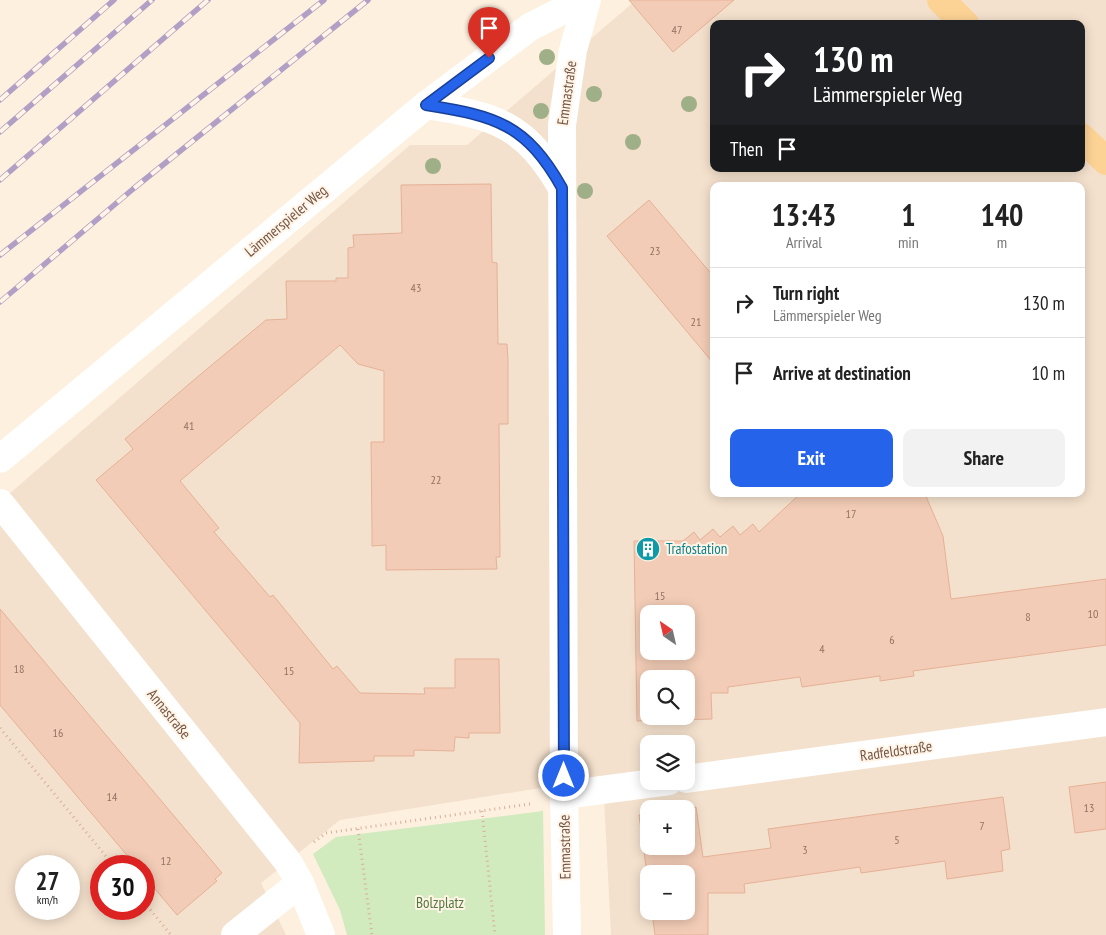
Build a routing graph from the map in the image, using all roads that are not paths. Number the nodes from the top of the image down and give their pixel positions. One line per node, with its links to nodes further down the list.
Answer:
1 (583, 0): 5 (street, Lämmerspieler Weg)
2 (587, 0): 8 (street, Emmastraße)
3 (941, 0): 4 (main road)
4 (961, 20)
5 (426, 105): 8 (street, Emmastraße); 9 (street, Lämmerspieler Weg)
6 (1085, 141): 7 (main road)
7 (1106, 161)
8 (562, 188): 14 (street, Emmastraße)
9 (0, 459)
10 (0, 503): 15 (street, Annastraße)
11 (1106, 722): 12 (street, Radfeldstraße)
12 (695, 778)
13 (640, 785): 14 (street)
14 (564, 796): 18 (street, Emmastraße)
15 (294, 872): 16 (street); 17 (street, Annastraße)
16 (235, 935)
17 (321, 935)
18 (567, 935)

